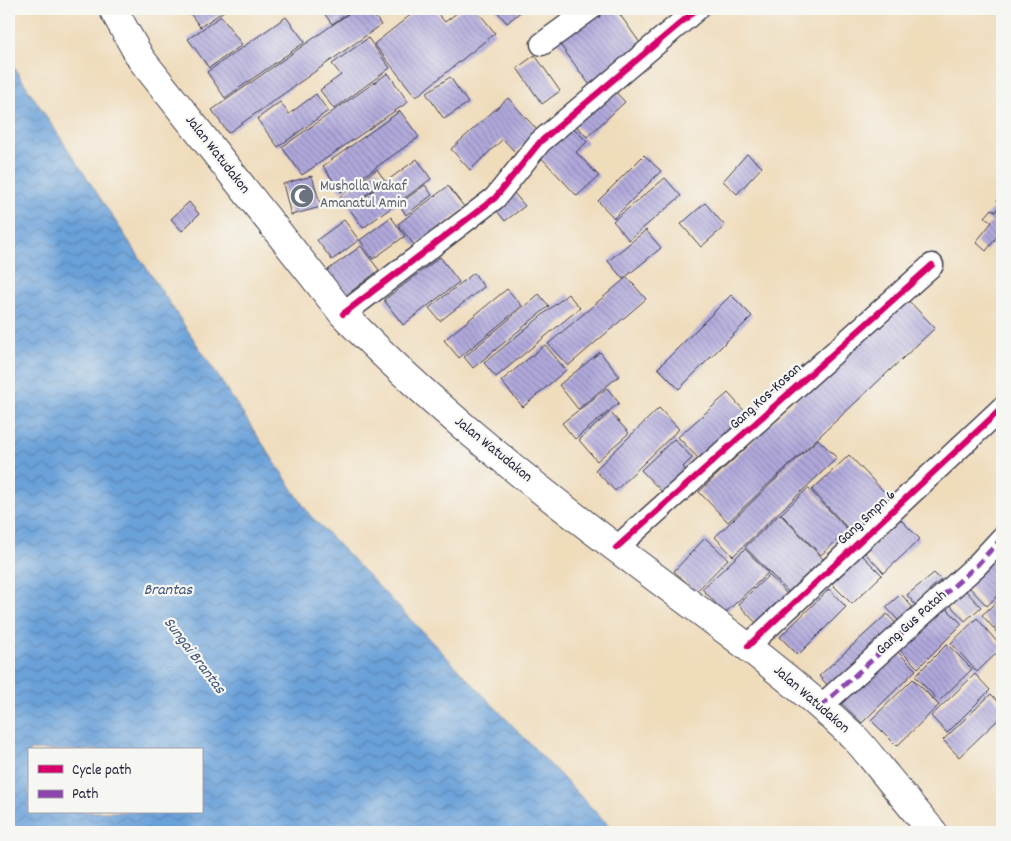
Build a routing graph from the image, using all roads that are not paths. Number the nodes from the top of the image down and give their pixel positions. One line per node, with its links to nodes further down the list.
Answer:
1 (113, 9): 6 (main road, Jalan Watudakon)
2 (590, 9): 4 (street)
3 (697, 9): 6 (street)
4 (542, 44)
5 (932, 265): 9 (street, Gang Kos-Kosan)
6 (343, 314): 9 (main road, Jalan Watudakon)
7 (1002, 408): 10 (street, Gang Smpn 6)
8 (1002, 538): 11 (street, Gang Gus Patah)
9 (616, 548): 10 (main road, Jalan Watudakon)
10 (748, 646): 11 (main road, Jalan Watudakon)
11 (820, 707): 12 (main road, Jalan Watudakon)
12 (933, 832)

